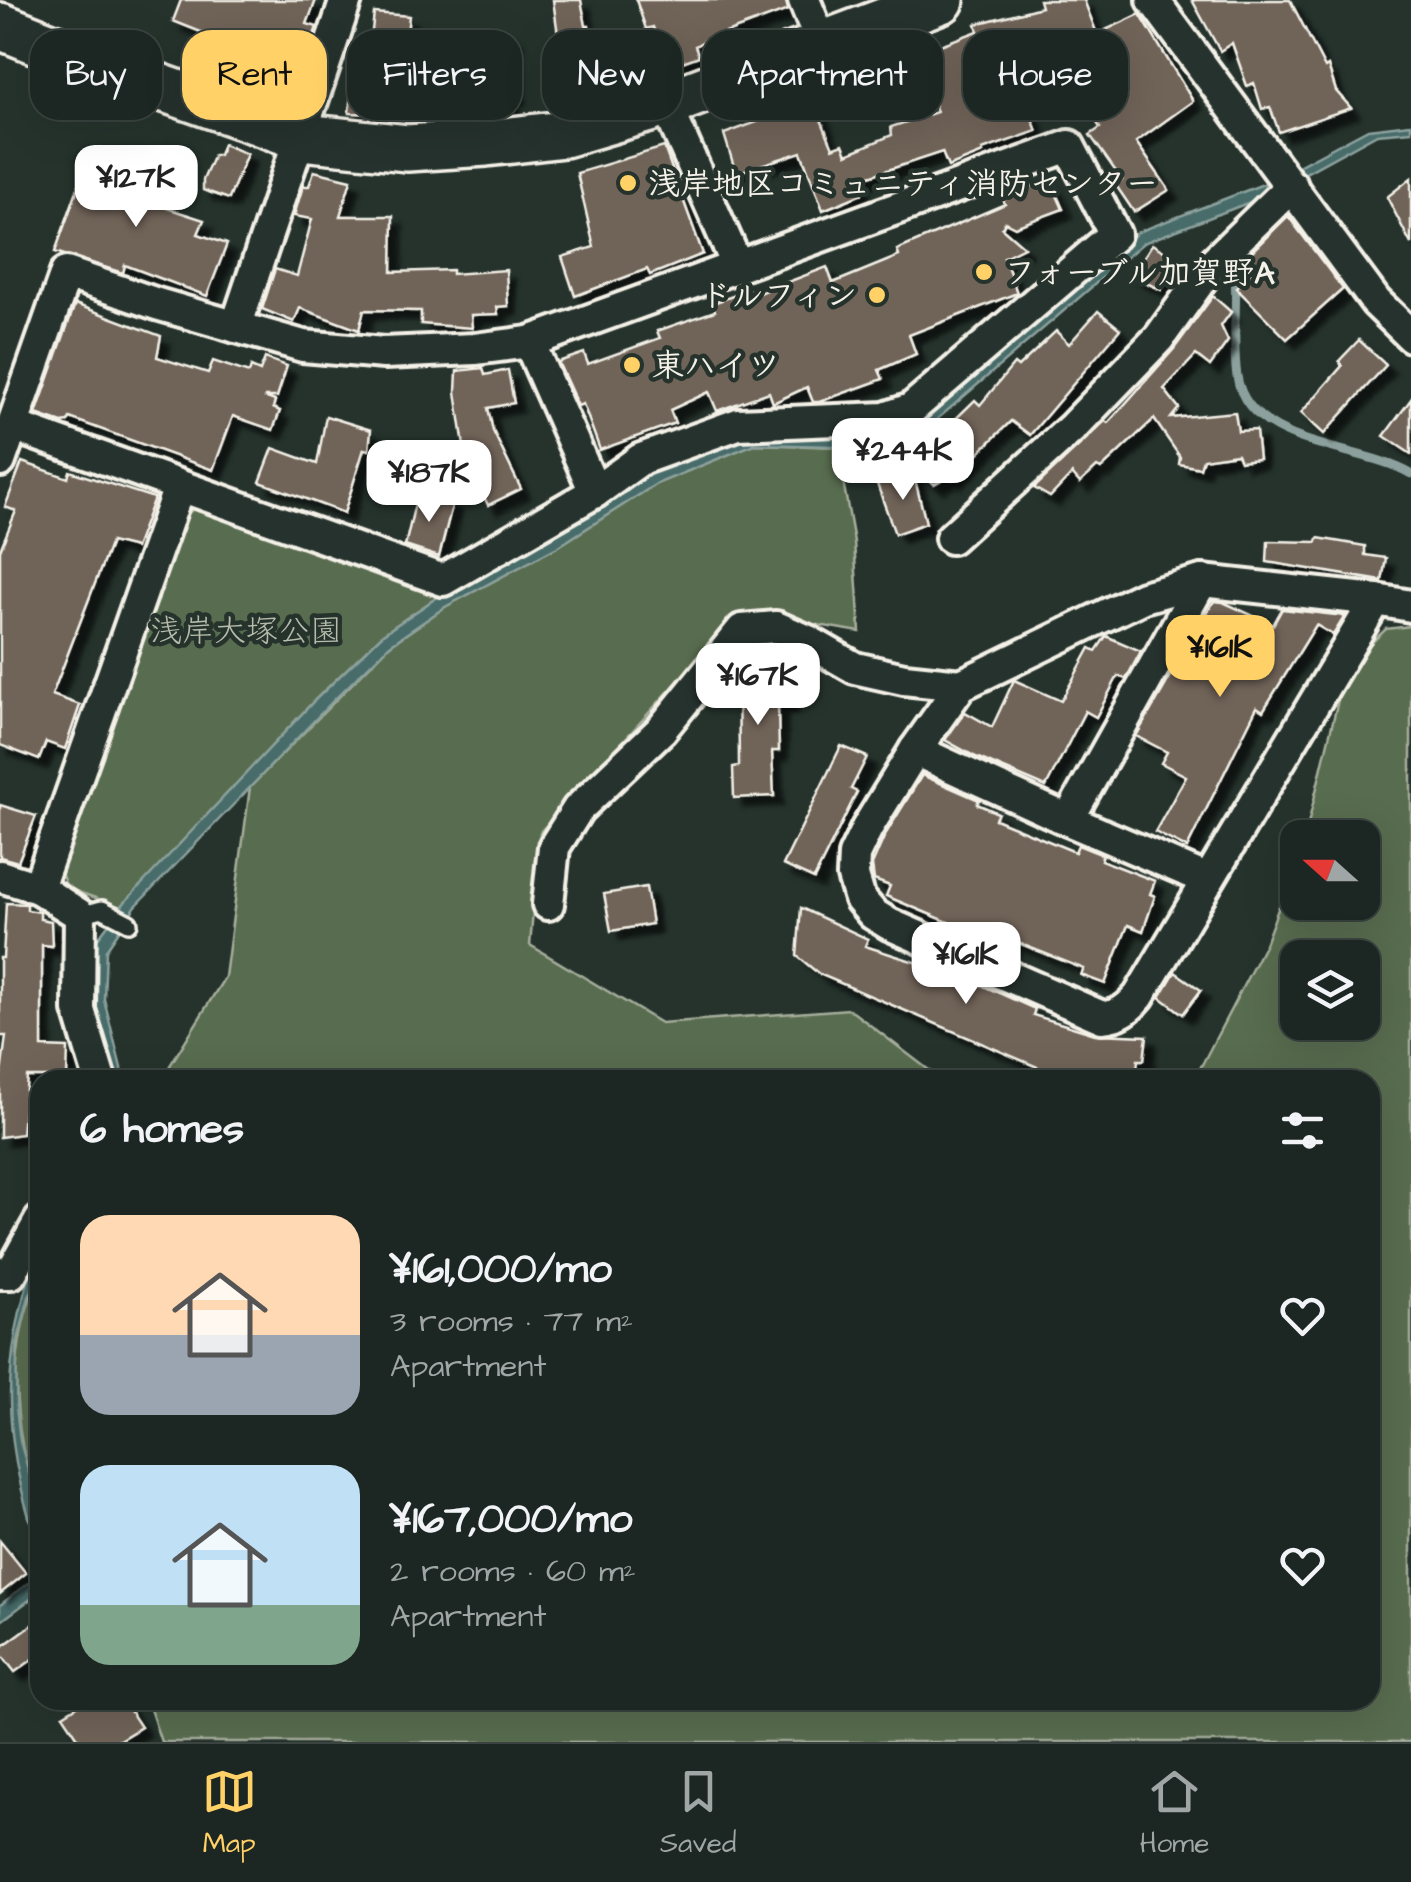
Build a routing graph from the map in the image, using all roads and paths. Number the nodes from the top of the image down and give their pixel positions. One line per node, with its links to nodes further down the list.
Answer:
1 (346, 0): 10 (street)
2 (804, 0): 6 (street)
3 (941, 0): 7 (street)
4 (1154, 0): 11 (street)
5 (0, 26): 10 (street)
6 (816, 30)
7 (860, 30)
8 (612, 120): 10 (street)
9 (673, 120): 12 (street)
10 (302, 137): 13 (street)
11 (1292, 186): 14 (street); 20 (street)
12 (738, 265): 15 (street); 19 (street)
13 (236, 327): 15 (street); 16 (street)
14 (1411, 336)
15 (529, 342): 19 (street)
16 (13, 426): 17 (street); 18 (street)
17 (0, 461)
18 (179, 488): 19 (street); 29 (street)
19 (595, 492)
20 (951, 538)
21 (1202, 581): 22 (street); 24 (street); 26 (street)
22 (1376, 600): 23 (street); 28 (street)
23 (1411, 606)
24 (961, 686): 25 (street); 30 (street)
25 (915, 750): 26 (street); 28 (street)
26 (1068, 820): 28 (street)
27 (0, 876): 29 (street)
28 (1206, 879)
29 (38, 888): 31 (street)
30 (548, 904)
31 (80, 916): 32 (lane); 33 (street)
32 (129, 923)
33 (97, 1070)
34 (30, 1239): 35 (street)
35 (0, 1273)

